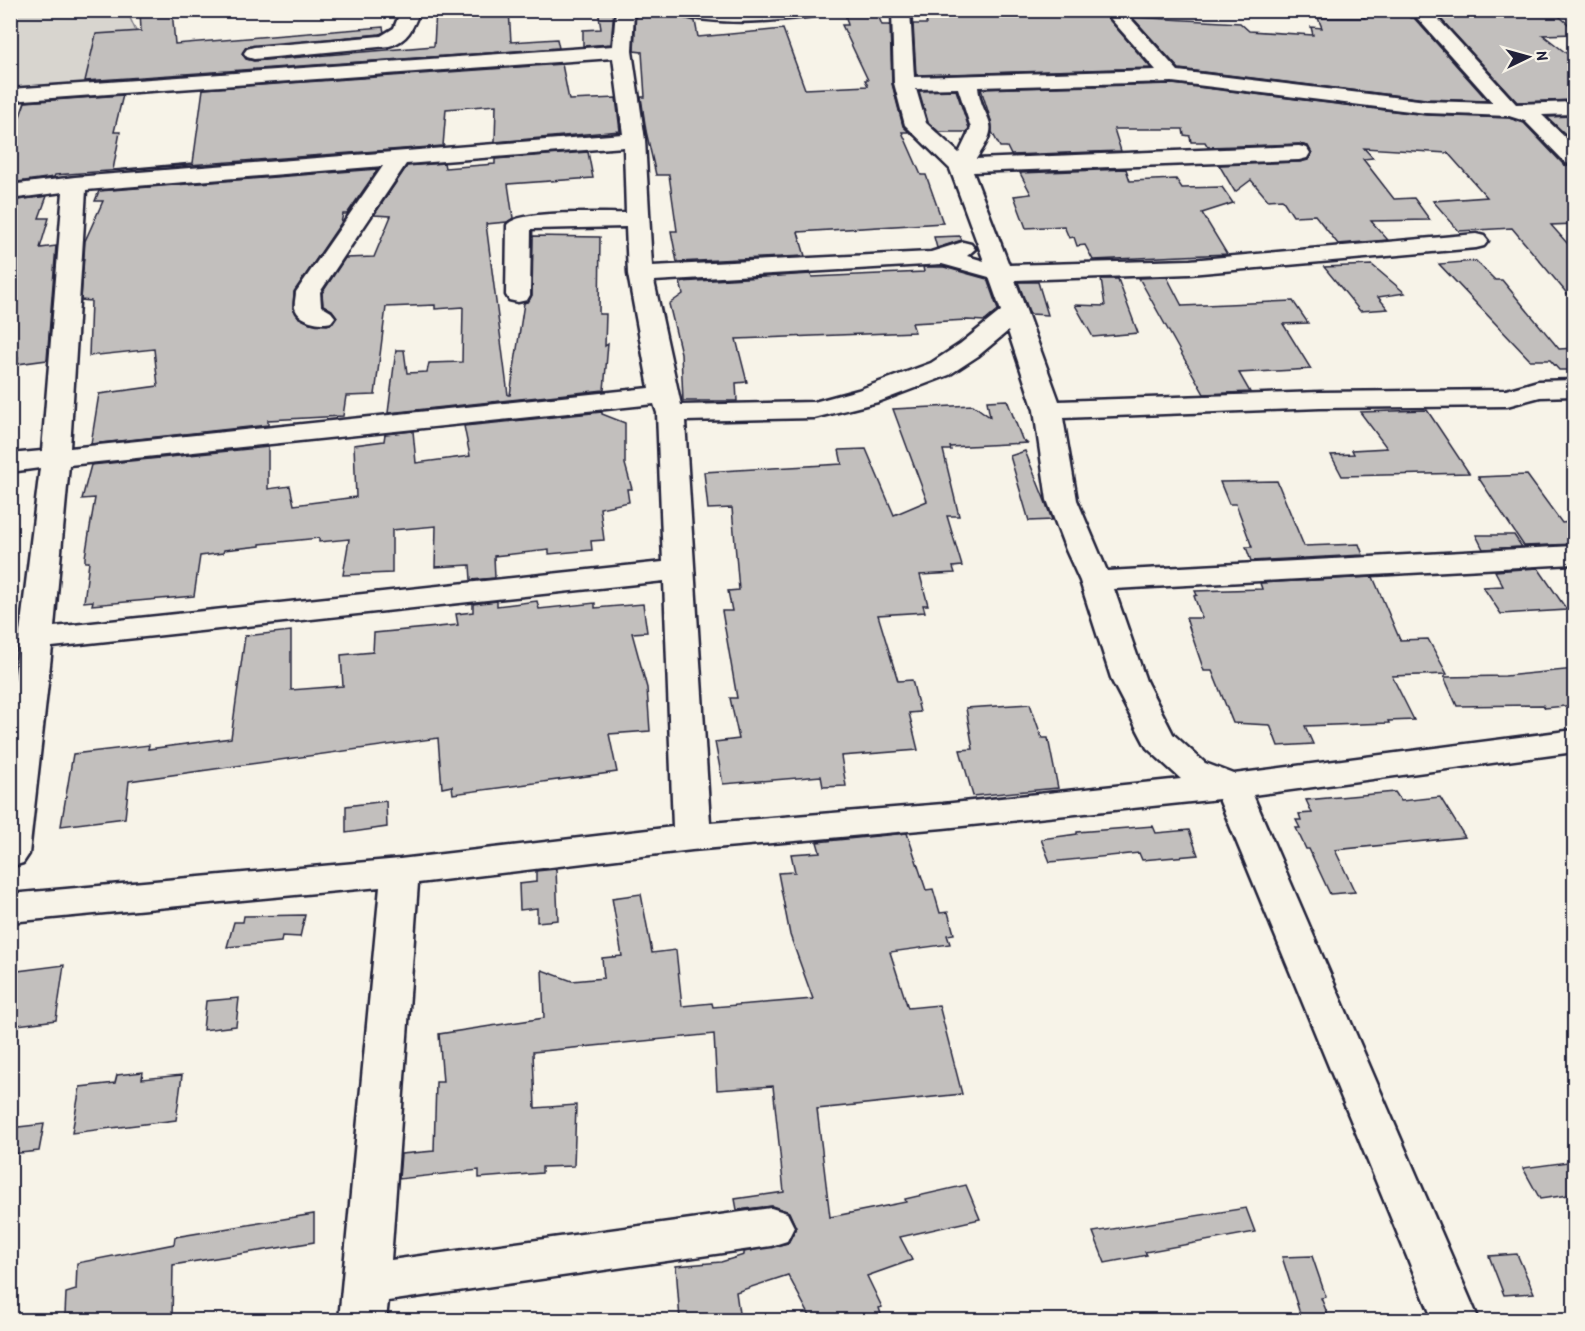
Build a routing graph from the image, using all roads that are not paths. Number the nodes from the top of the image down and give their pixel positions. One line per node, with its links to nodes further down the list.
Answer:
1 (411, 10): 9 (street)
2 (625, 10): 8 (street)
3 (681, 10): 4 (street)
4 (815, 10)
5 (901, 10): 12 (street)
6 (1112, 10): 10 (street)
7 (1419, 10): 15 (street)
8 (622, 51): 13 (street); 16 (street)
9 (254, 53)
10 (1172, 76): 11 (street); 15 (street)
11 (968, 82): 12 (street); 20 (street)
12 (904, 83): 20 (street)
13 (10, 95)
14 (1575, 108): 15 (street)
15 (1511, 110): 18 (street)
16 (634, 140): 19 (street); 23 (street)
17 (1299, 153): 20 (street)
18 (1575, 158)
19 (399, 159): 21 (street); 31 (street)
20 (960, 166): 24 (street)
21 (75, 184): 22 (street); 35 (street)
22 (10, 192)
23 (639, 220): 28 (street); 29 (street)
24 (988, 239): 26 (street); 27 (street)
25 (1476, 241): 27 (street)
26 (943, 257): 27 (street); 28 (street)
27 (1001, 273): 30 (street)
28 (640, 274): 33 (street)
29 (518, 295)
30 (1014, 313): 33 (street); 34 (street)
31 (322, 317)
32 (1575, 388): 34 (street)
33 (668, 404): 35 (street); 38 (street)
34 (1048, 410): 39 (street)
35 (56, 458): 36 (street); 40 (street)
36 (10, 463)
37 (1575, 555): 39 (street)
38 (677, 570): 40 (street); 43 (street)
39 (1096, 581): 42 (street)
40 (38, 639): 44 (street)
41 (1575, 741): 42 (street)
42 (1231, 786): 43 (street); 49 (street)
43 (692, 837): 45 (street)
44 (10, 854)
45 (400, 872): 46 (street); 48 (street)
46 (10, 908)
47 (771, 1227): 48 (street)
48 (364, 1302)
49 (1456, 1320)

